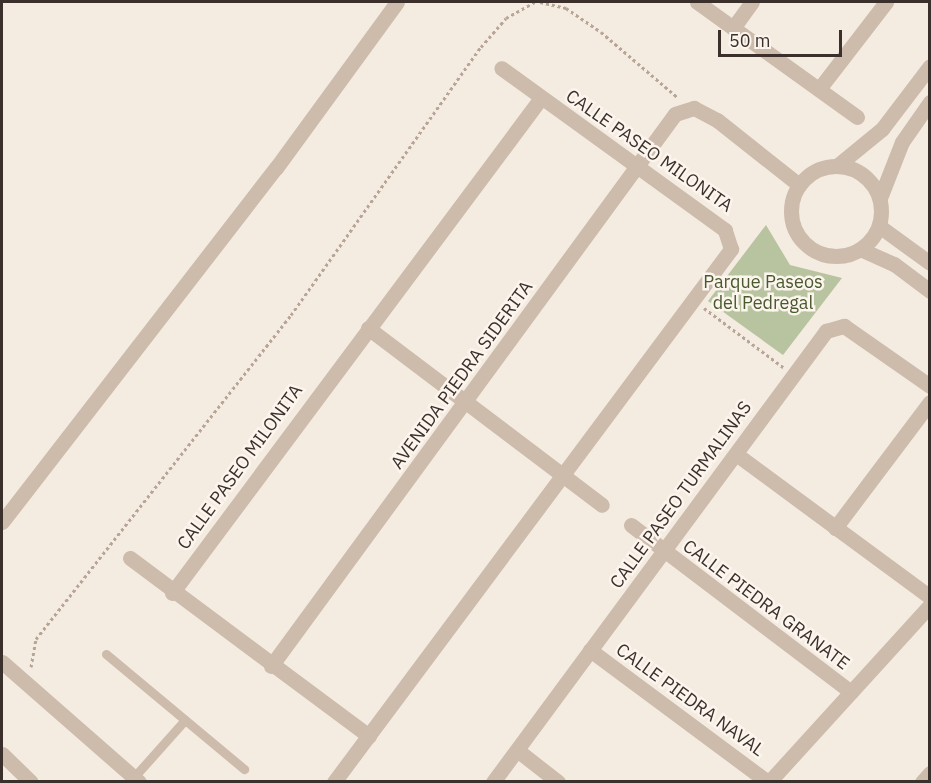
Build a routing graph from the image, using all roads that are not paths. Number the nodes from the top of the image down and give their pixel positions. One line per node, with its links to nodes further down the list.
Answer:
1 (397, 2): 27 (street)
2 (697, 2): 5 (street)
3 (752, 2): 5 (street)
4 (886, 2): 8 (street)
5 (733, 28): 8 (street)
6 (930, 66): 12 (street)
7 (501, 69): 9 (street)
8 (819, 89): 11 (street)
9 (541, 98): 13 (street, CALLE PASEO MILONITA); 20 (street, CALLE PASEO MILONITA)
10 (930, 102): 15 (street)
11 (857, 117)
12 (838, 165): 14 (street); 15 (street)
13 (637, 169): 14 (street, AVENIDA PIEDRA SIDERITA); 22 (street, AVENIDA PIEDRA SIDERITA); 25 (street, CALLE PASEO MILONITA)
14 (799, 184): 17 (street)
15 (880, 198): 16 (street)
16 (879, 226): 17 (street); 18 (street)
17 (860, 249): 19 (street)
18 (930, 263)
19 (930, 291)
20 (368, 328): 22 (street); 32 (street, CALLE PASEO MILONITA)
21 (930, 386): 24 (street, CALLE PASEO TURMALINAS)
22 (467, 402): 25 (street); 38 (street, AVENIDA PIEDRA SIDERITA)
23 (930, 402): 29 (street)
24 (736, 454): 29 (street); 30 (street, CALLE PASEO TURMALINAS)
25 (566, 477): 26 (street); 41 (street, CALLE PASEO MILONITA)
26 (602, 505)
27 (2, 522)
28 (631, 525): 30 (street, CALLE PIEDRA GRANATE)
29 (835, 528): 33 (street)
30 (663, 552): 35 (street, CALLE PASEO TURMALINAS); 39 (street, CALLE PIEDRA GRANATE)
31 (130, 558): 32 (street)
32 (172, 593): 38 (street)
33 (930, 597)
34 (930, 605): 39 (street)
35 (590, 650): 42 (street, CALLE PASEO TURMALINAS); 51 (street, CALLE PIEDRA NAVAL)
36 (106, 654): 40 (lane)
37 (2, 662): 46 (street)
38 (272, 666): 41 (street)
39 (851, 692): 51 (street)
40 (184, 721): 44 (lane); 46 (lane)
41 (369, 736): 48 (street, CALLE PASEO MILONITA)
42 (517, 750): 49 (street, CALLE PASEO TURMALINAS); 50 (street)
43 (2, 754): 47 (street)
44 (244, 769)
45 (930, 773): 52 (street)
46 (136, 779)
47 (31, 782)
48 (334, 782)
49 (493, 782)
50 (558, 782)
51 (769, 782)
52 (922, 782)

